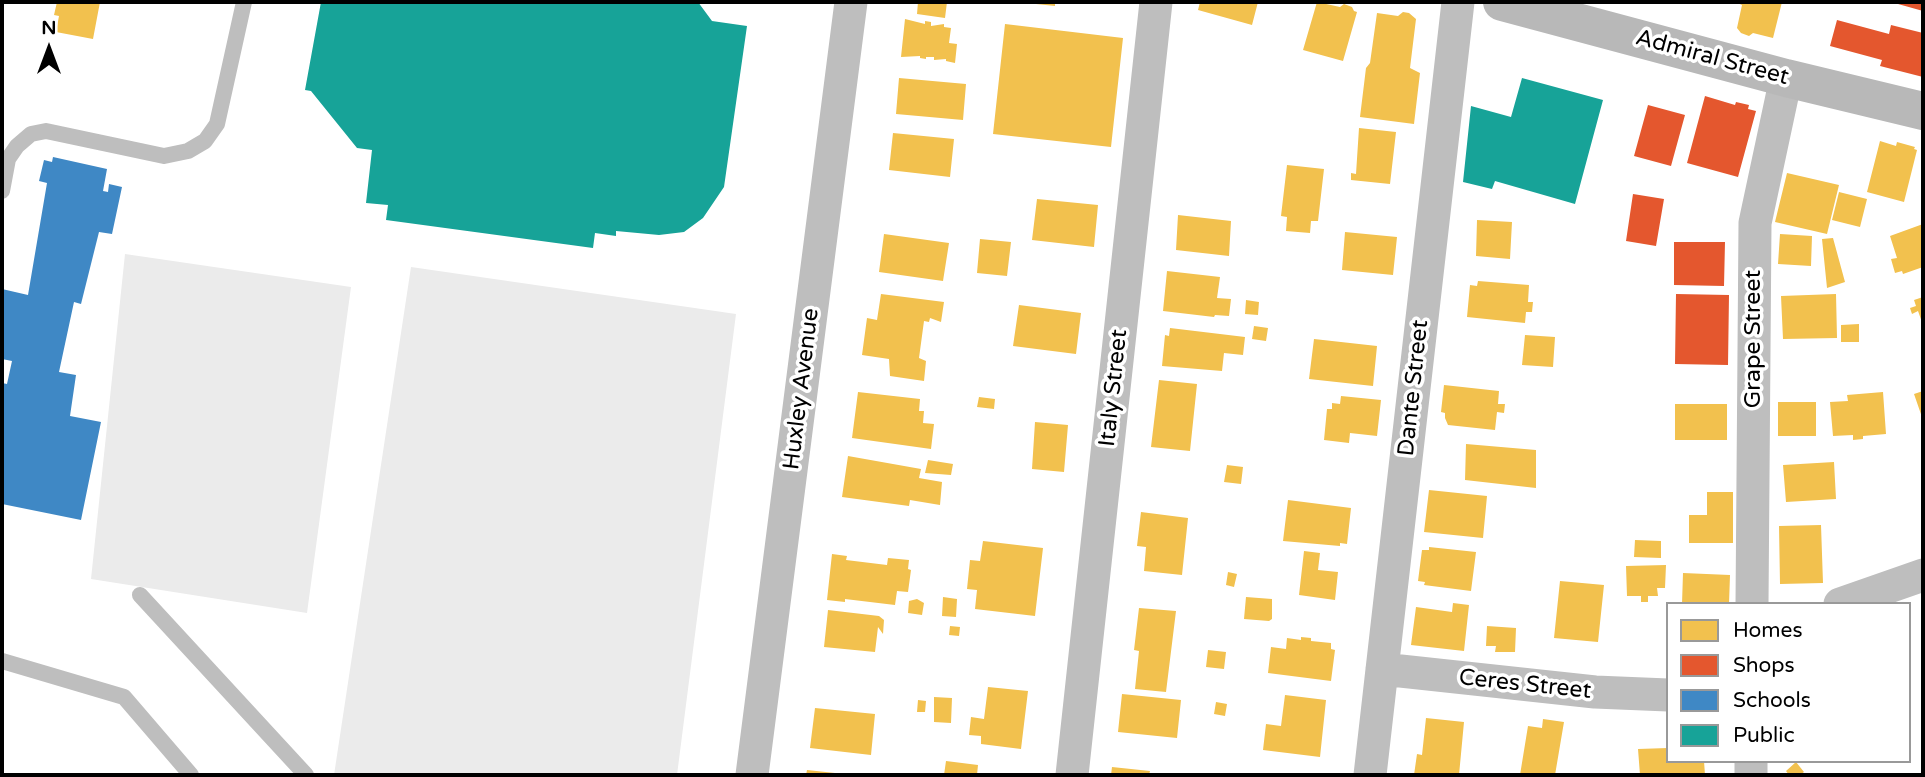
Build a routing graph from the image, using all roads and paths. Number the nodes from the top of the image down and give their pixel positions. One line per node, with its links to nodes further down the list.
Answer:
1 (243, 2): 8 (lane)
2 (851, 2): 18 (street, Huxley Avenue)
3 (1156, 2): 19 (street, Italy Street)
4 (1458, 2): 14 (street, Dante Street)
5 (1502, 2): 6 (main road, Admiral Street)
6 (1786, 78): 7 (main road, Admiral Street); 11 (street, Grape Street)
7 (1923, 111)
8 (2, 191)
9 (1923, 575): 12 (street)
10 (140, 595): 17 (lane)
11 (1752, 602)
12 (1846, 602)
13 (2, 661): 16 (lane)
14 (1382, 669): 15 (street, Ceres Street); 20 (street, Dante Street)
15 (1666, 695)
16 (191, 775)
17 (306, 775)
18 (752, 775)
19 (1072, 775)
20 (1370, 775)

